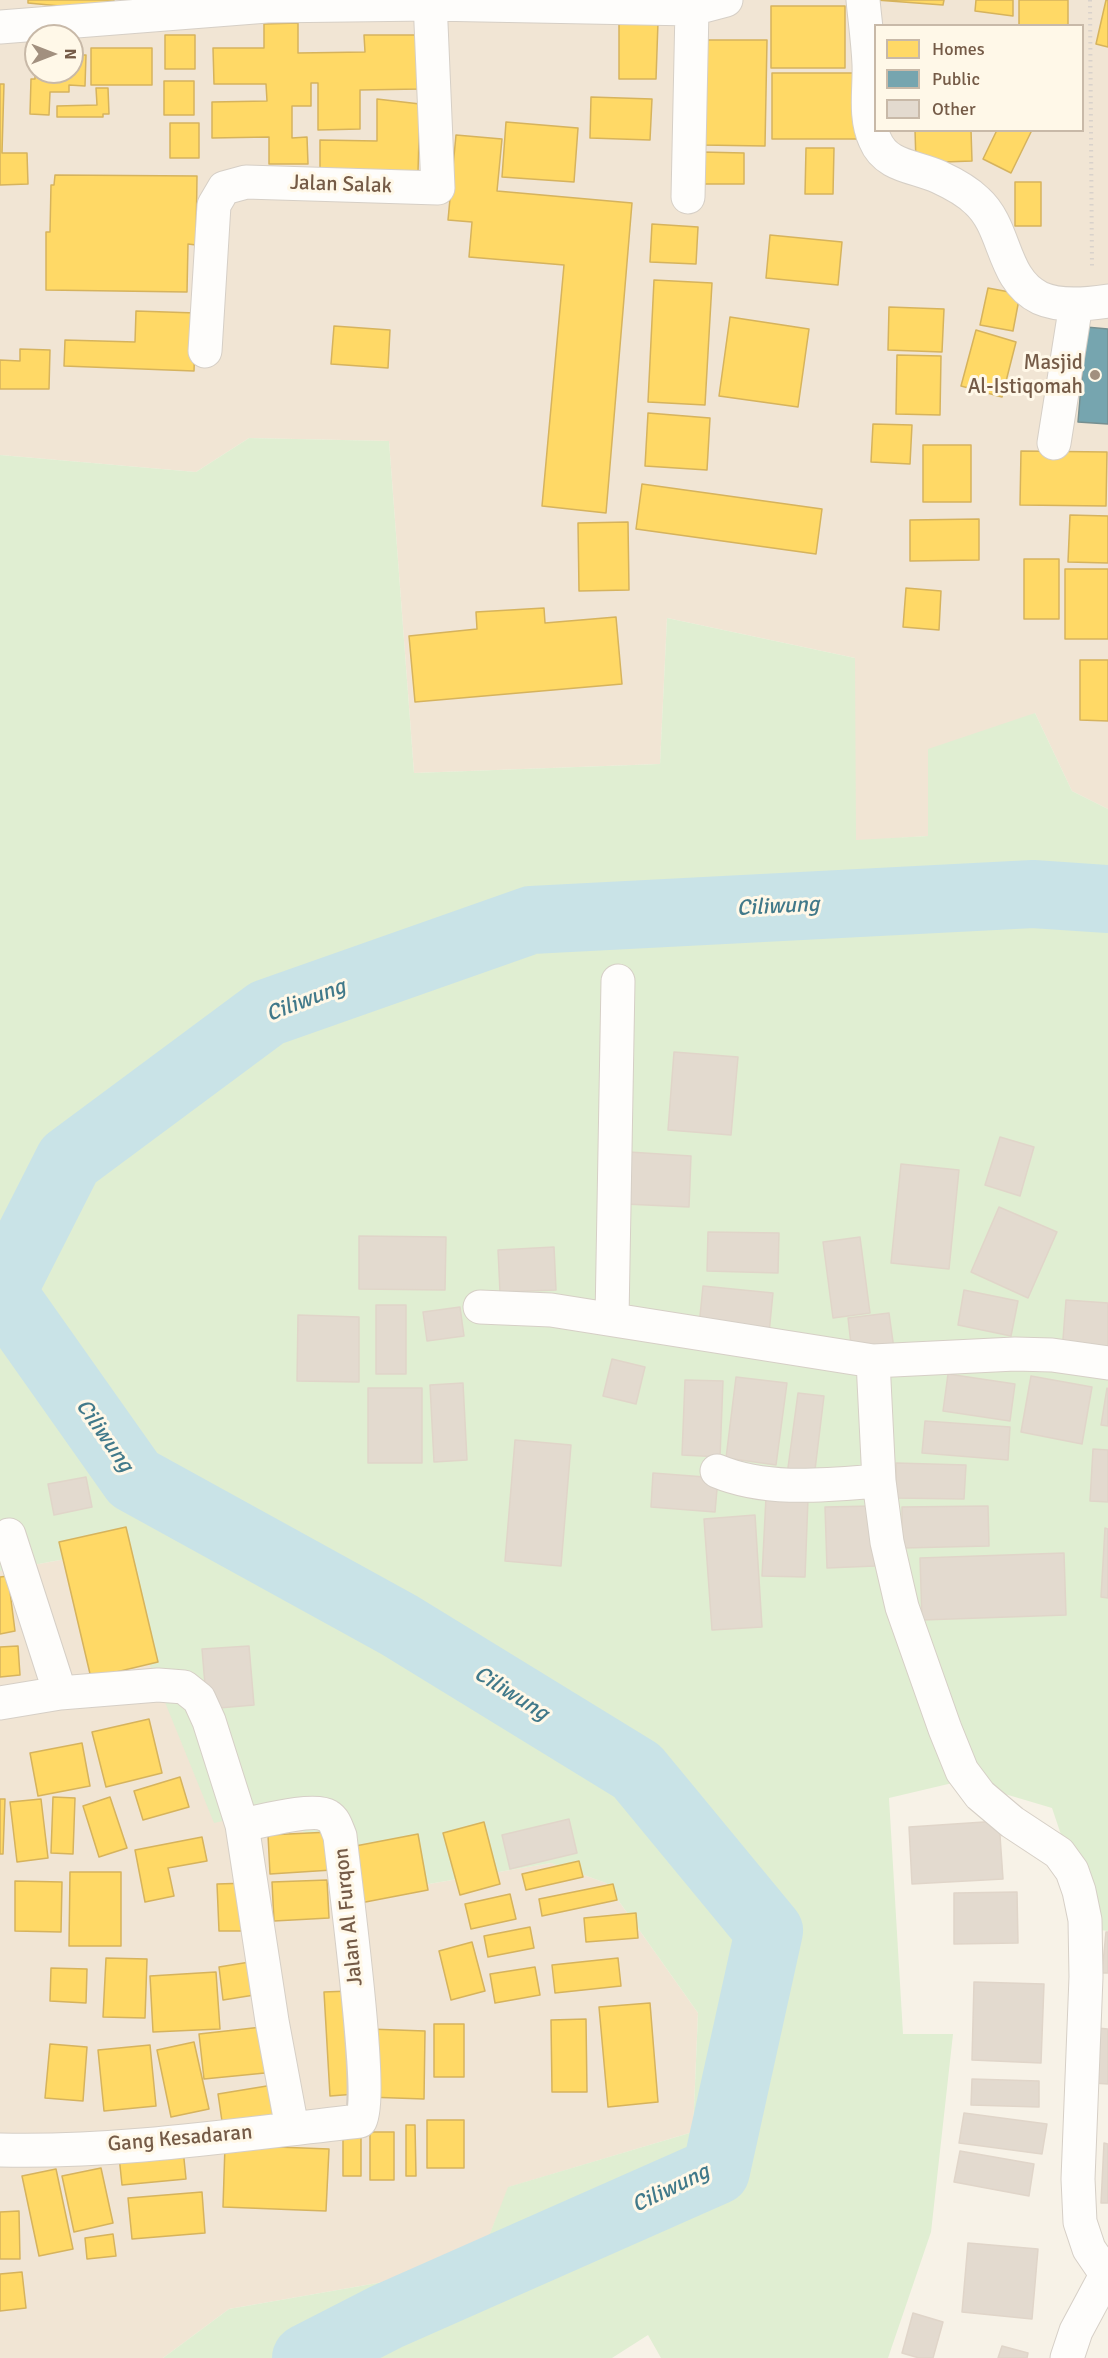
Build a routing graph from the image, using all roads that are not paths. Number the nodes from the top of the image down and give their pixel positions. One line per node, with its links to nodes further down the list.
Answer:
1 (726, 0): 4 (street)
2 (863, 0): 7 (street)
3 (430, 2): 4 (street); 5 (street); 8 (street, Jalan Salak)
4 (692, 9): 6 (street)
5 (0, 27)
6 (688, 197)
7 (1092, 303): 9 (street)
8 (205, 351)
9 (1054, 443)
10 (618, 981): 12 (street)
11 (480, 1307): 12 (street)
12 (612, 1318): 13 (street)
13 (873, 1361): 14 (street); 16 (street)
14 (1108, 1363)
15 (717, 1471): 16 (street)
16 (879, 1481): 21 (street)
17 (9, 1535): 18 (street)
18 (60, 1693): 19 (street); 20 (street)
19 (0, 1703)
20 (242, 1825): 22 (street, Jalan Al Furqon); 23 (street)
21 (1097, 1978): 25 (street)
22 (360, 2121): 23 (street, Gang Kesadaran)
23 (292, 2128): 24 (street, Gang Kesadaran)
24 (0, 2150)
25 (1103, 2263): 26 (street)
26 (1066, 2358)

